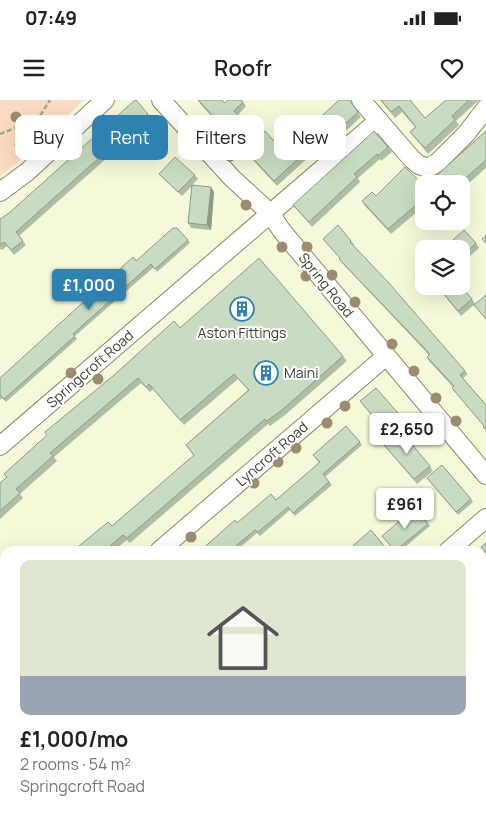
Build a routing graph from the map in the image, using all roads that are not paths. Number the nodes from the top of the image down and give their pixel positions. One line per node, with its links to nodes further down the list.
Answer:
1 (106, 100): 6 (street)
2 (161, 100): 7 (street, Spring Road)
3 (361, 100): 5 (street)
4 (486, 108): 5 (street)
5 (380, 120): 7 (street, Springcroft Road)
6 (0, 192)
7 (270, 213): 8 (street, Spring Road); 9 (street, Springcroft Road)
8 (385, 357): 10 (street, Spring Road); 12 (street, Lyncroft Road)
9 (0, 446)
10 (486, 475)
11 (486, 518): 13 (street)
12 (165, 546)
13 (454, 546)

